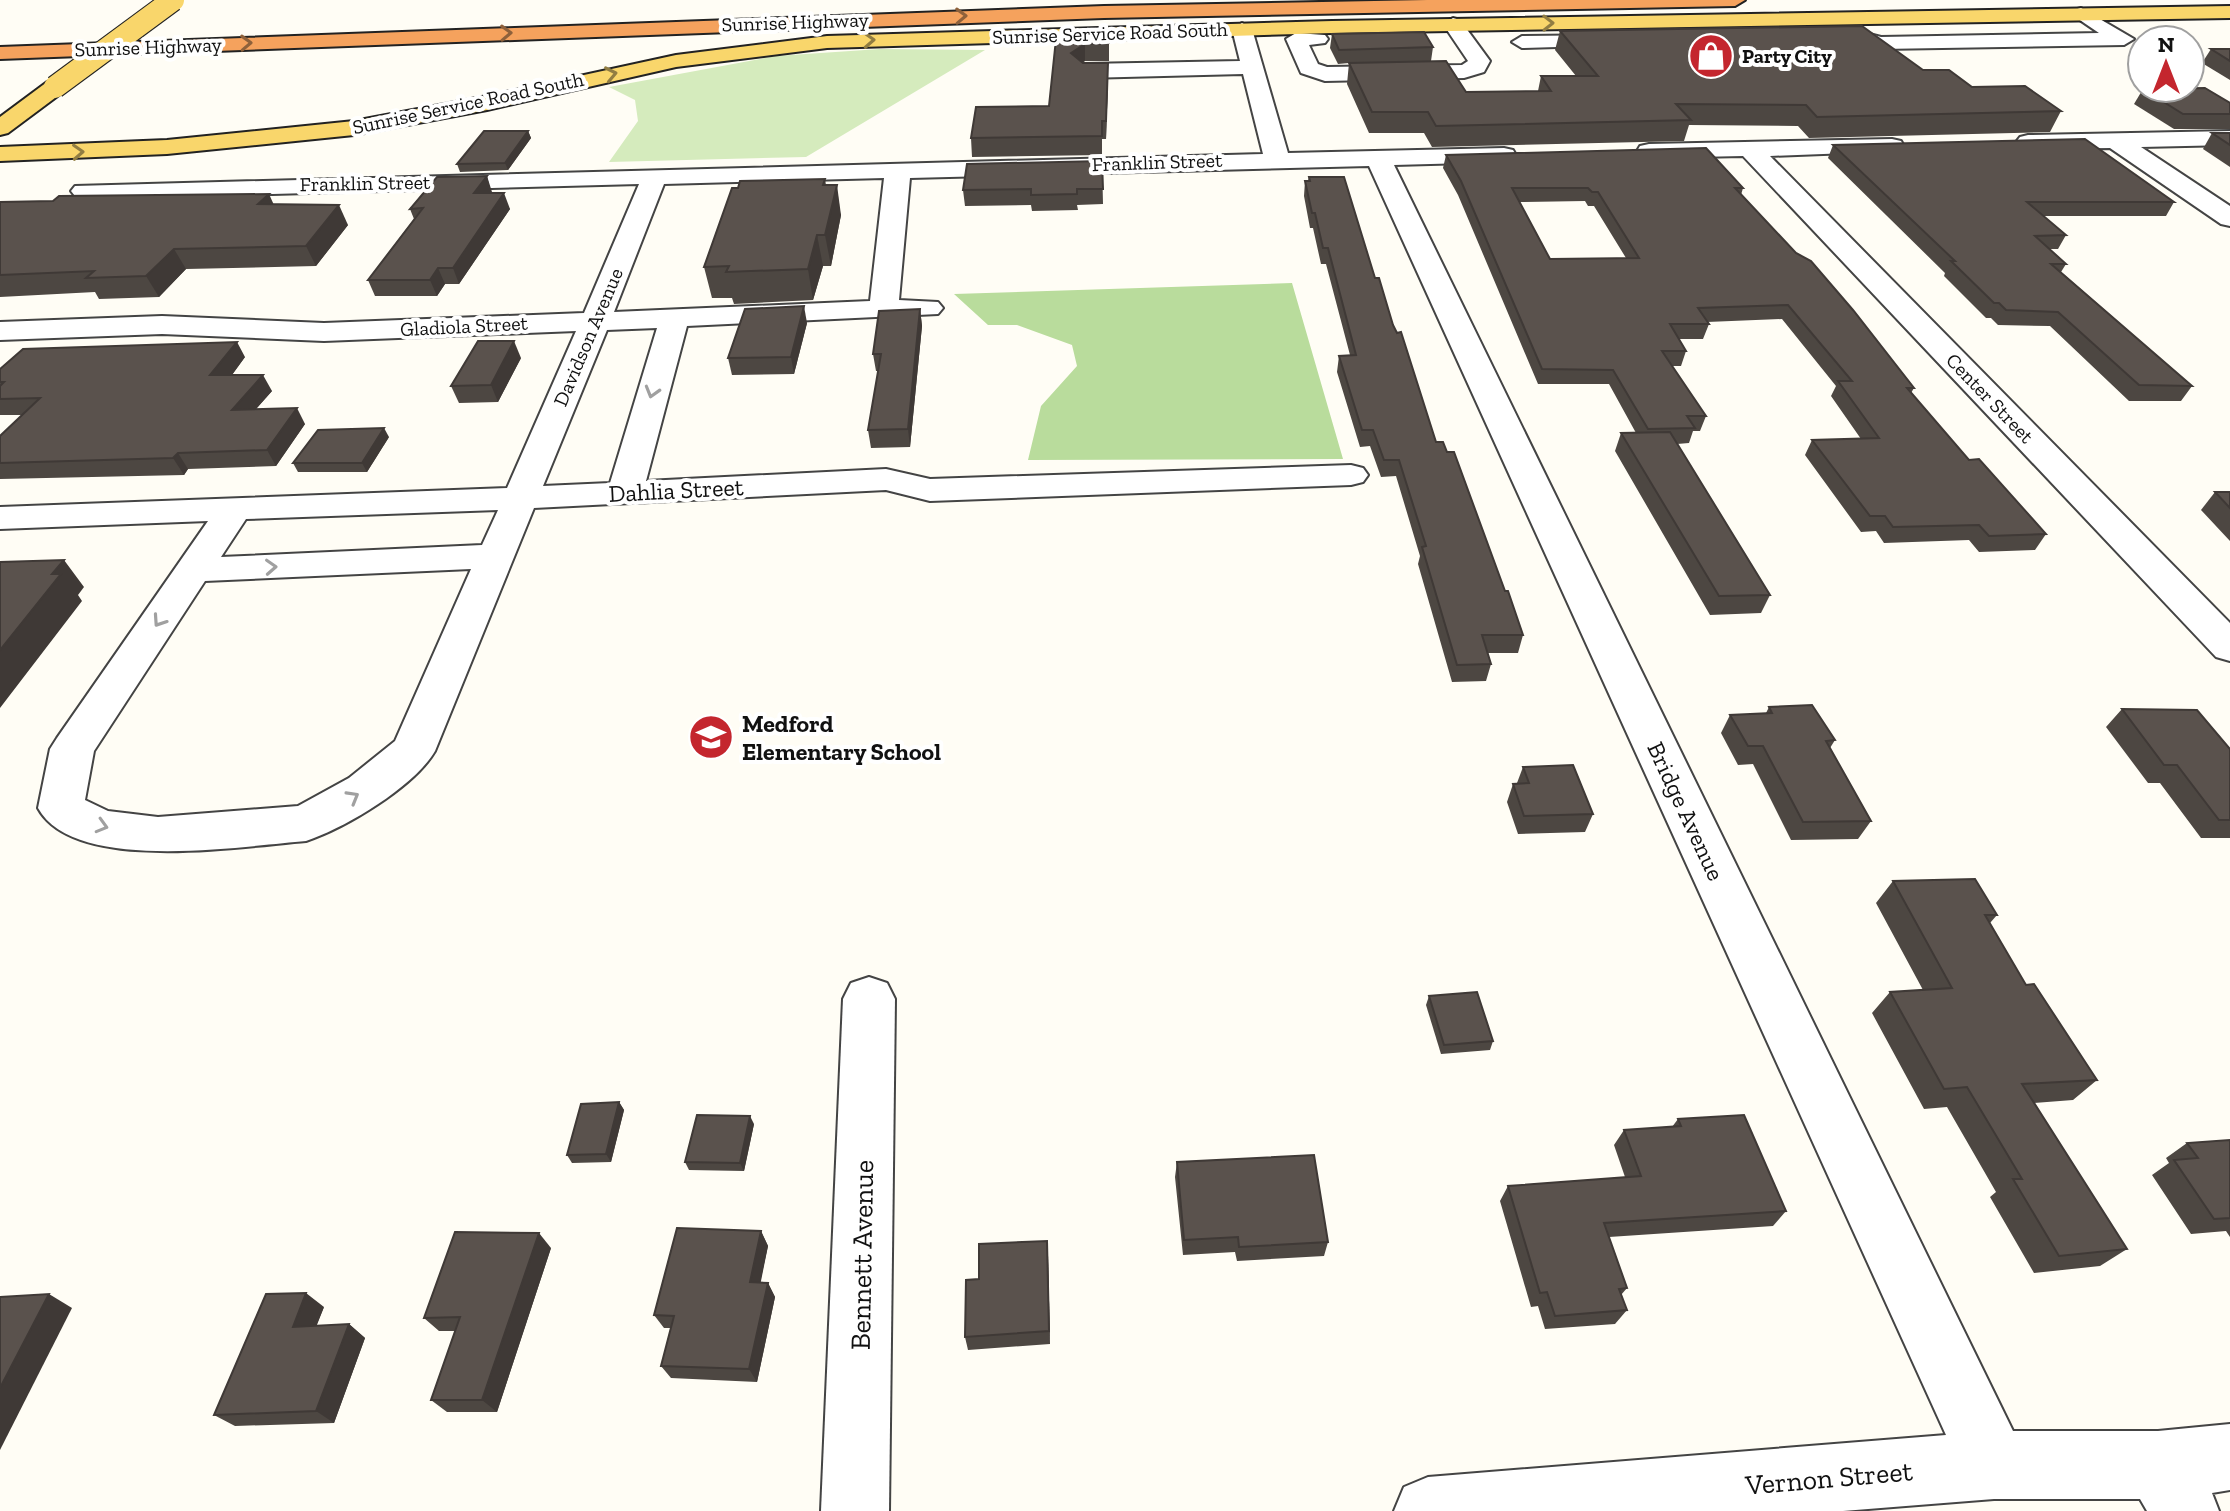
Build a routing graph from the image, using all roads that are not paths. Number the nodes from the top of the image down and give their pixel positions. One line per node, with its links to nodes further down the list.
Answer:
1 (173, 0): 20 (main road, bridge)
2 (899, 0): 10 (highway, Sunrise Highway)
3 (1735, 0): 16 (highway, Sunrise Highway, one-way to 3)
4 (2230, 12): 5 (main road, Sunrise Service Road South)
5 (2081, 14): 6 (main road, Sunrise Service Road South); 14 (street)
6 (1832, 18): 7 (main road, Sunrise Service Road South, one-way to 6); 11 (street)
7 (1508, 23): 9 (main road, Sunrise Service Road South); 13 (street)
8 (1242, 29): 12 (main road, Sunrise Service Road South); 17 (street); 27 (main road, Sunrise Service Road South, one-way to 8)
9 (1457, 30): 12 (main road, Sunrise Service Road South); 12 (street)
10 (0, 33)
11 (1863, 38): 13 (street); 15 (street)
12 (1310, 39): 17 (street)
13 (1522, 42): 18 (street)
14 (2126, 46)
15 (2126, 49)
16 (0, 53)
17 (1262, 55): 19 (street); 30 (street)
18 (1538, 63)
19 (1085, 71)
20 (0, 128)
21 (2230, 138): 22 (street)
22 (2116, 141): 23 (street); 36 (street)
23 (2004, 143)
24 (1909, 145): 25 (street)
25 (1750, 149): 26 (street); 49 (street, Center Street)
26 (1626, 152)
27 (0, 154)
28 (1533, 154): 29 (street, Franklin Street)
29 (1378, 158): 30 (street, Franklin Street); 52 (street, Bridge Avenue)
30 (1277, 159): 31 (street, Franklin Street)
31 (897, 182): 32 (street, Franklin Street); 34 (street); 38 (street)
32 (649, 190): 33 (street, Franklin Street); 35 (street); 40 (street, Davidson Avenue)
33 (84, 191)
34 (864, 196)
35 (675, 203)
36 (2230, 218)
37 (928, 308): 38 (street, Gladiola Street)
38 (884, 309): 39 (street, Gladiola Street)
39 (675, 317): 40 (street, Gladiola Street); 43 (street, one-way to 43)
40 (596, 320): 41 (street, Gladiola Street); 44 (street, Davidson Avenue)
41 (0, 331)
42 (1351, 475): 43 (street, Dahlia Street)
43 (625, 492): 44 (street, Dahlia Street)
44 (519, 498): 45 (street, Dahlia Street); 47 (street, Davidson Avenue)
45 (234, 510): 46 (street, Dahlia Street); 48 (street)
46 (0, 518)
47 (495, 556): 48 (street, one-way to 47); 48 (street, Davidson Avenue, one-way to 47)
48 (193, 570)
49 (2230, 647)
50 (869, 999): 54 (street, Bennett Avenue)
51 (2230, 1457): 53 (street, Vernon Street)
52 (1994, 1465): 53 (street, Vernon Street); 55 (street, Vernon Street)
53 (2172, 1488)
54 (855, 1511)
55 (1428, 1511)

